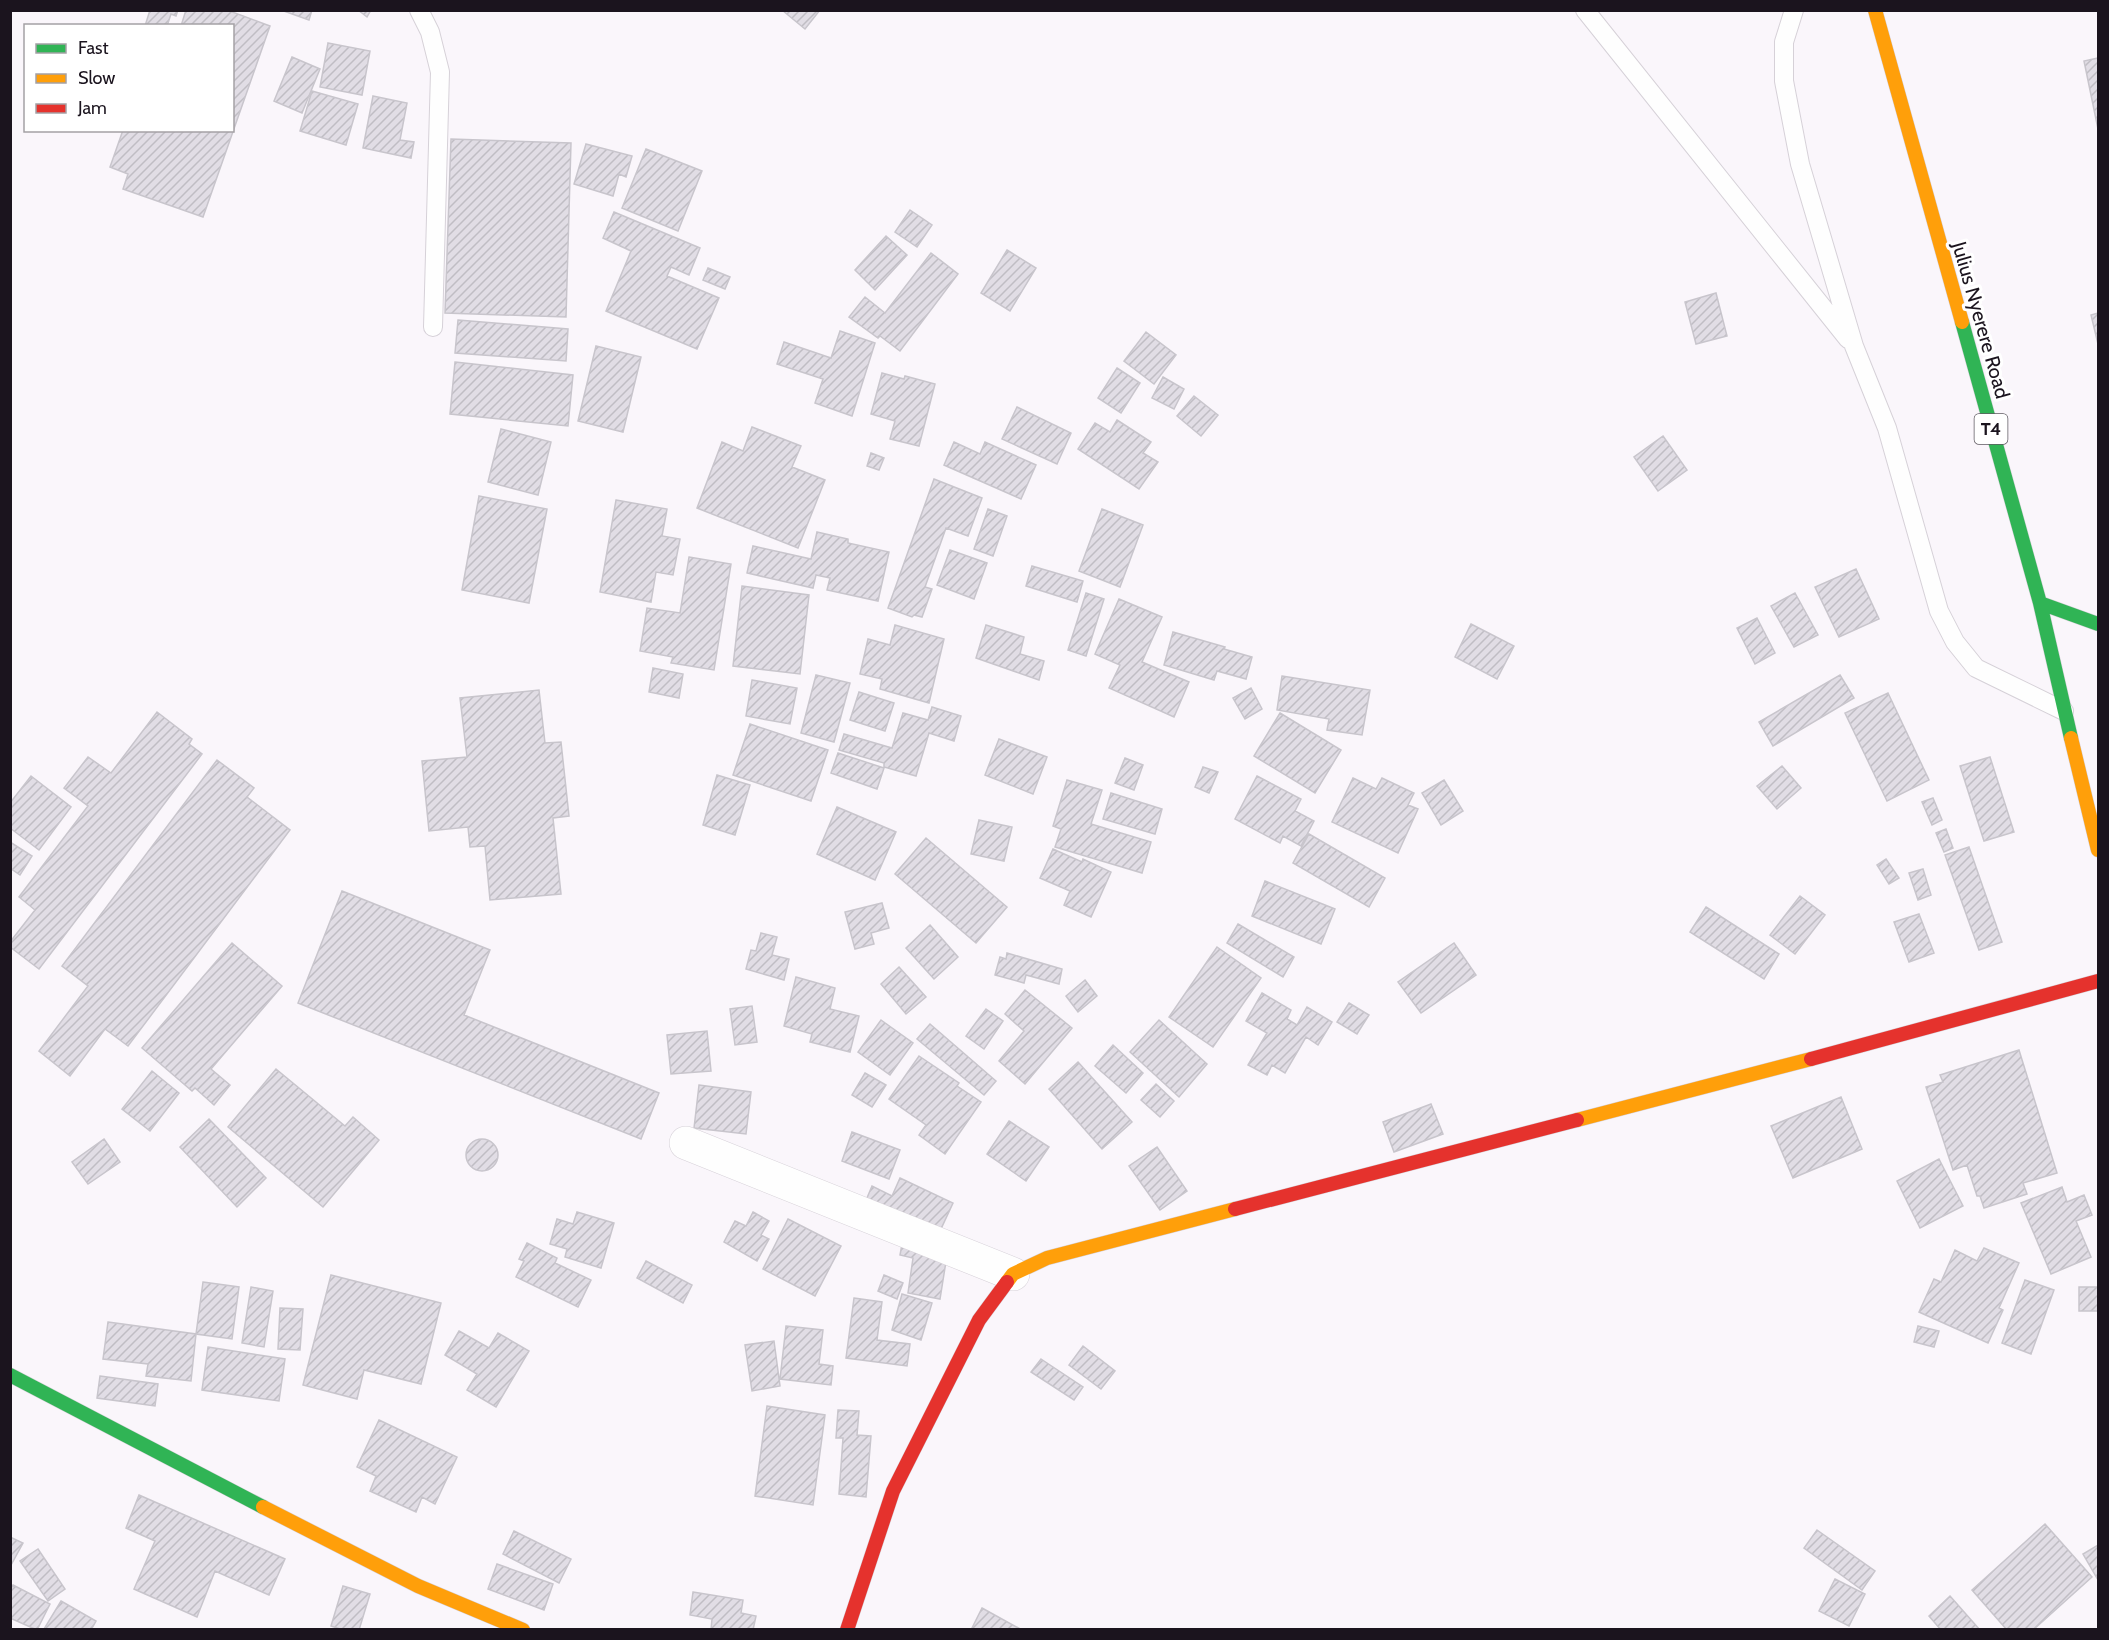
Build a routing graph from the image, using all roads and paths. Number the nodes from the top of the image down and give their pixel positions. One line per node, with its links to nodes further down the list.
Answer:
1 (419, 10): 5 (lane)
2 (1586, 10): 6 (lane)
3 (1794, 10): 6 (lane)
4 (1875, 10): 7 (main road, Julius Nyerere Road / T4)
5 (433, 327)
6 (1854, 346): 9 (lane)
7 (2040, 603): 8 (main road); 9 (main road, Julius Nyerere Road / T4)
8 (2098, 624)
9 (2064, 711): 10 (main road, Julius Nyerere Road / T4)
10 (2098, 850)
11 (2098, 981): 13 (main road)
12 (686, 1143): 13 (street)
13 (1013, 1274): 16 (main road)
14 (10, 1376): 15 (main road)
15 (523, 1629)
16 (847, 1629)

